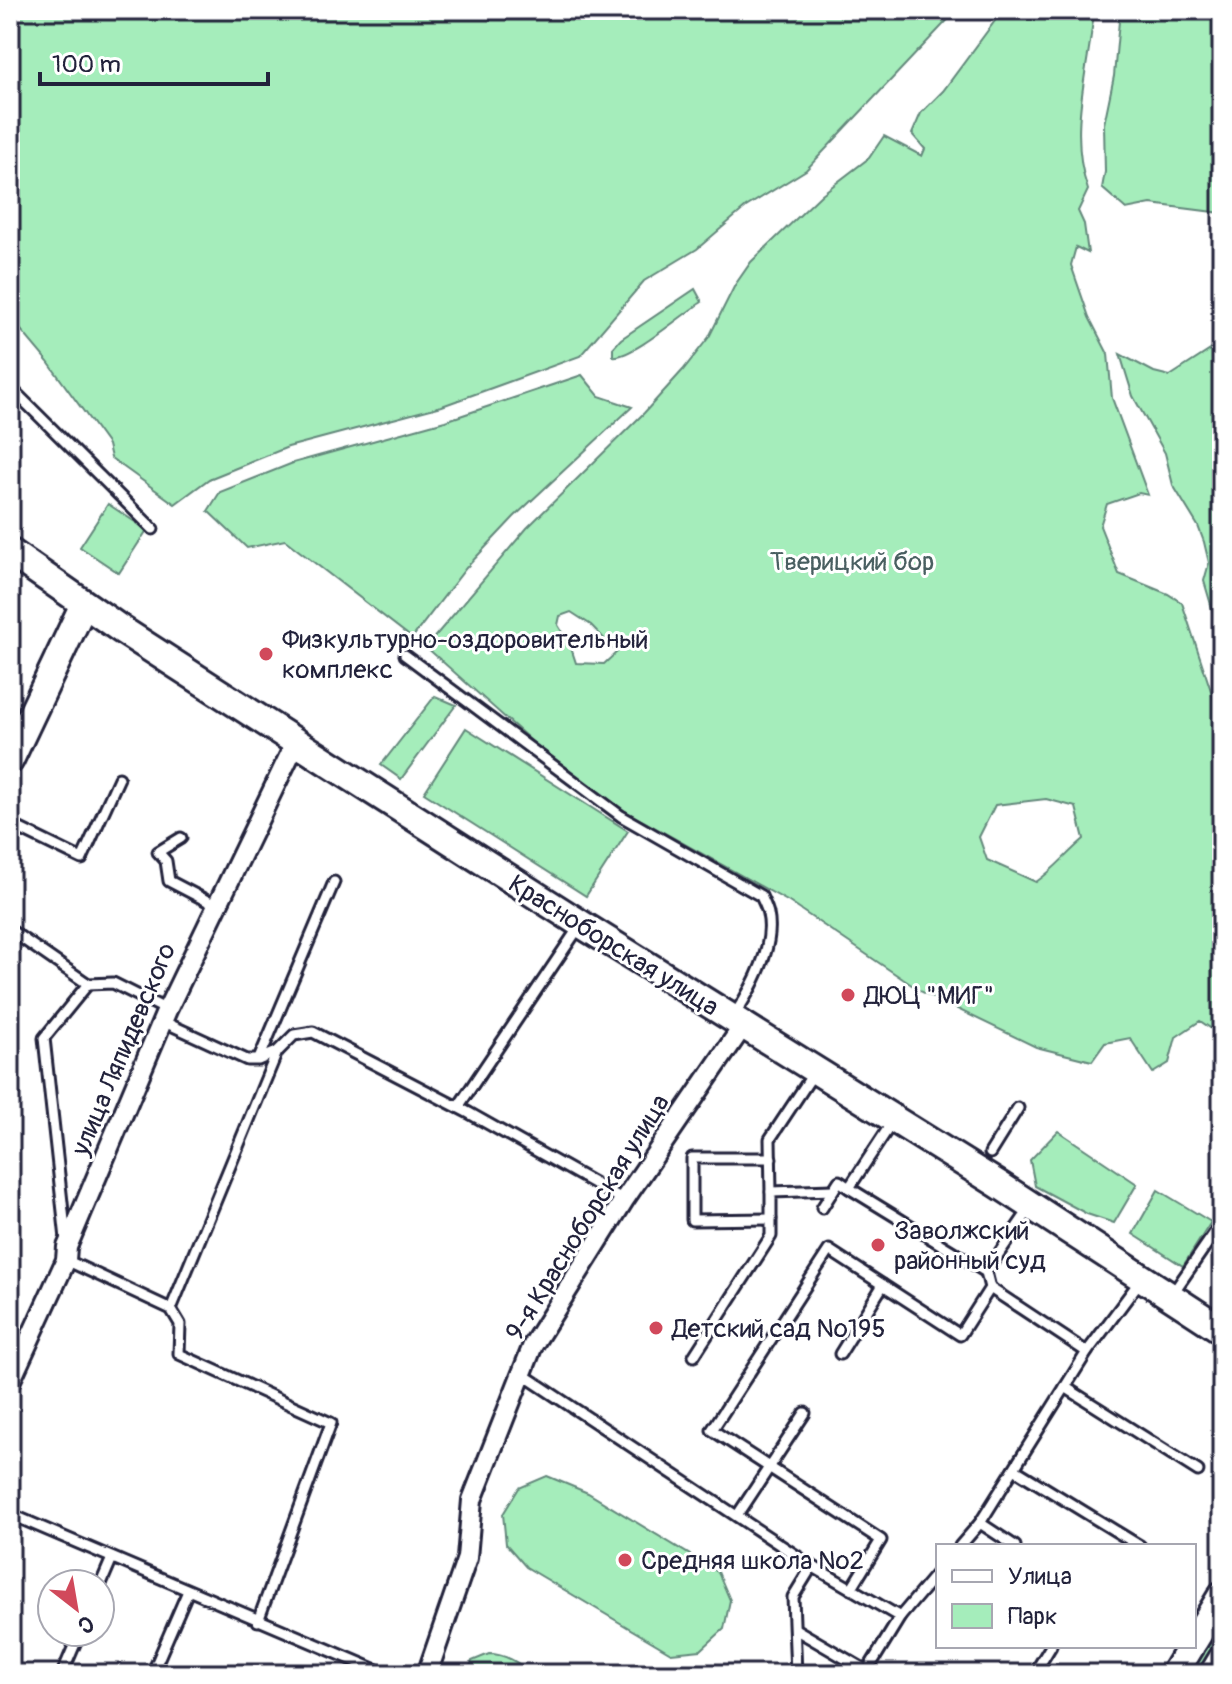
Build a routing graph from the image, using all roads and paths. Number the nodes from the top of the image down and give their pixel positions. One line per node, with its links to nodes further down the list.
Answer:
1 (10, 387): 2 (lane)
2 (153, 529)
3 (10, 552): 4 (street, Красноборская улица)
4 (84, 604): 6 (street, Красноборская улица); 7 (street)
5 (405, 655): 15 (lane)
6 (296, 742): 12 (street, улица Ляпидевского); 13 (street, Красноборская улица)
7 (10, 760)
8 (119, 778): 9 (lane)
9 (10, 824)
10 (181, 838): 12 (lane)
11 (334, 882): 20 (lane)
12 (215, 905): 17 (street, улица Ляпидевского)
13 (581, 924): 15 (street, Красноборская улица); 22 (lane)
14 (10, 930): 16 (lane)
15 (658, 973): 18 (street, Красноборская улица)
16 (88, 984): 17 (lane); 35 (lane)
17 (164, 1015): 20 (lane); 35 (street, улица Ляпидевского)
18 (743, 1026): 21 (street, Красноборская улица); 30 (street, 9-я Красноборская улица)
19 (277, 1052): 20 (lane); 22 (lane); 41 (lane)
20 (258, 1060)
21 (815, 1071): 24 (street, Красноборская улица); 26 (lane)
22 (458, 1107): 30 (lane)
23 (1018, 1108): 25 (lane)
24 (893, 1119): 27 (lane); 31 (street, Красноборская улица)
25 (990, 1153)
26 (771, 1158): 29 (lane); 33 (lane)
27 (849, 1188): 28 (lane); 36 (lane)
28 (833, 1190): 29 (lane); 32 (lane)
29 (771, 1192): 33 (lane)
30 (624, 1200): 47 (street, 9-я Красноборская улица)
31 (1032, 1206): 36 (lane); 37 (street, Красноборская улица)
32 (822, 1208)
33 (771, 1219): 45 (lane)
34 (1222, 1222): 40 (lane)
35 (66, 1253): 41 (lane); 46 (street, улица Ляпидевского)
36 (986, 1272): 39 (lane)
37 (1142, 1278): 40 (street, Красноборская улица); 43 (lane)
38 (883, 1285): 39 (lane); 44 (lane); 50 (lane)
39 (990, 1288): 43 (lane)
40 (1171, 1296): 42 (street, Красноборская улица)
41 (171, 1309): 67 (lane)
42 (1222, 1330)
43 (1087, 1352): 48 (lane)
44 (840, 1354)
45 (694, 1356)
46 (13, 1369)
47 (522, 1374): 54 (lane); 78 (street, 9-я Красноборская улица)
48 (1065, 1387): 51 (lane); 52 (lane)
49 (805, 1413): 50 (lane)
50 (768, 1468): 54 (lane); 63 (lane)
51 (1014, 1469): 55 (lane); 58 (lane)
52 (1198, 1471)
53 (10, 1514): 59 (lane)
54 (737, 1516): 60 (lane)
55 (980, 1523): 56 (lane); 57 (lane)
56 (962, 1544)
57 (1012, 1544)
58 (1137, 1544)
59 (112, 1558): 61 (lane); 64 (lane)
60 (812, 1566): 63 (lane); 68 (lane)
61 (108, 1568)
62 (936, 1574): 66 (lane)
63 (851, 1589): 66 (lane)
64 (188, 1591): 67 (lane); 76 (lane)
65 (1222, 1595): 69 (street)
66 (900, 1617): 74 (lane)
67 (258, 1621): 77 (lane)
68 (795, 1629): 74 (lane); 79 (lane)
69 (1196, 1637)
70 (73, 1648): 75 (lane)
71 (1050, 1648): 80 (lane)
72 (1190, 1648): 81 (street)
73 (1222, 1659): 82 (street)
74 (870, 1672)
75 (62, 1674)
76 (152, 1674)
77 (386, 1674)
78 (427, 1674)
79 (796, 1674)
80 (1034, 1674)
81 (1174, 1674)
82 (1213, 1674)

